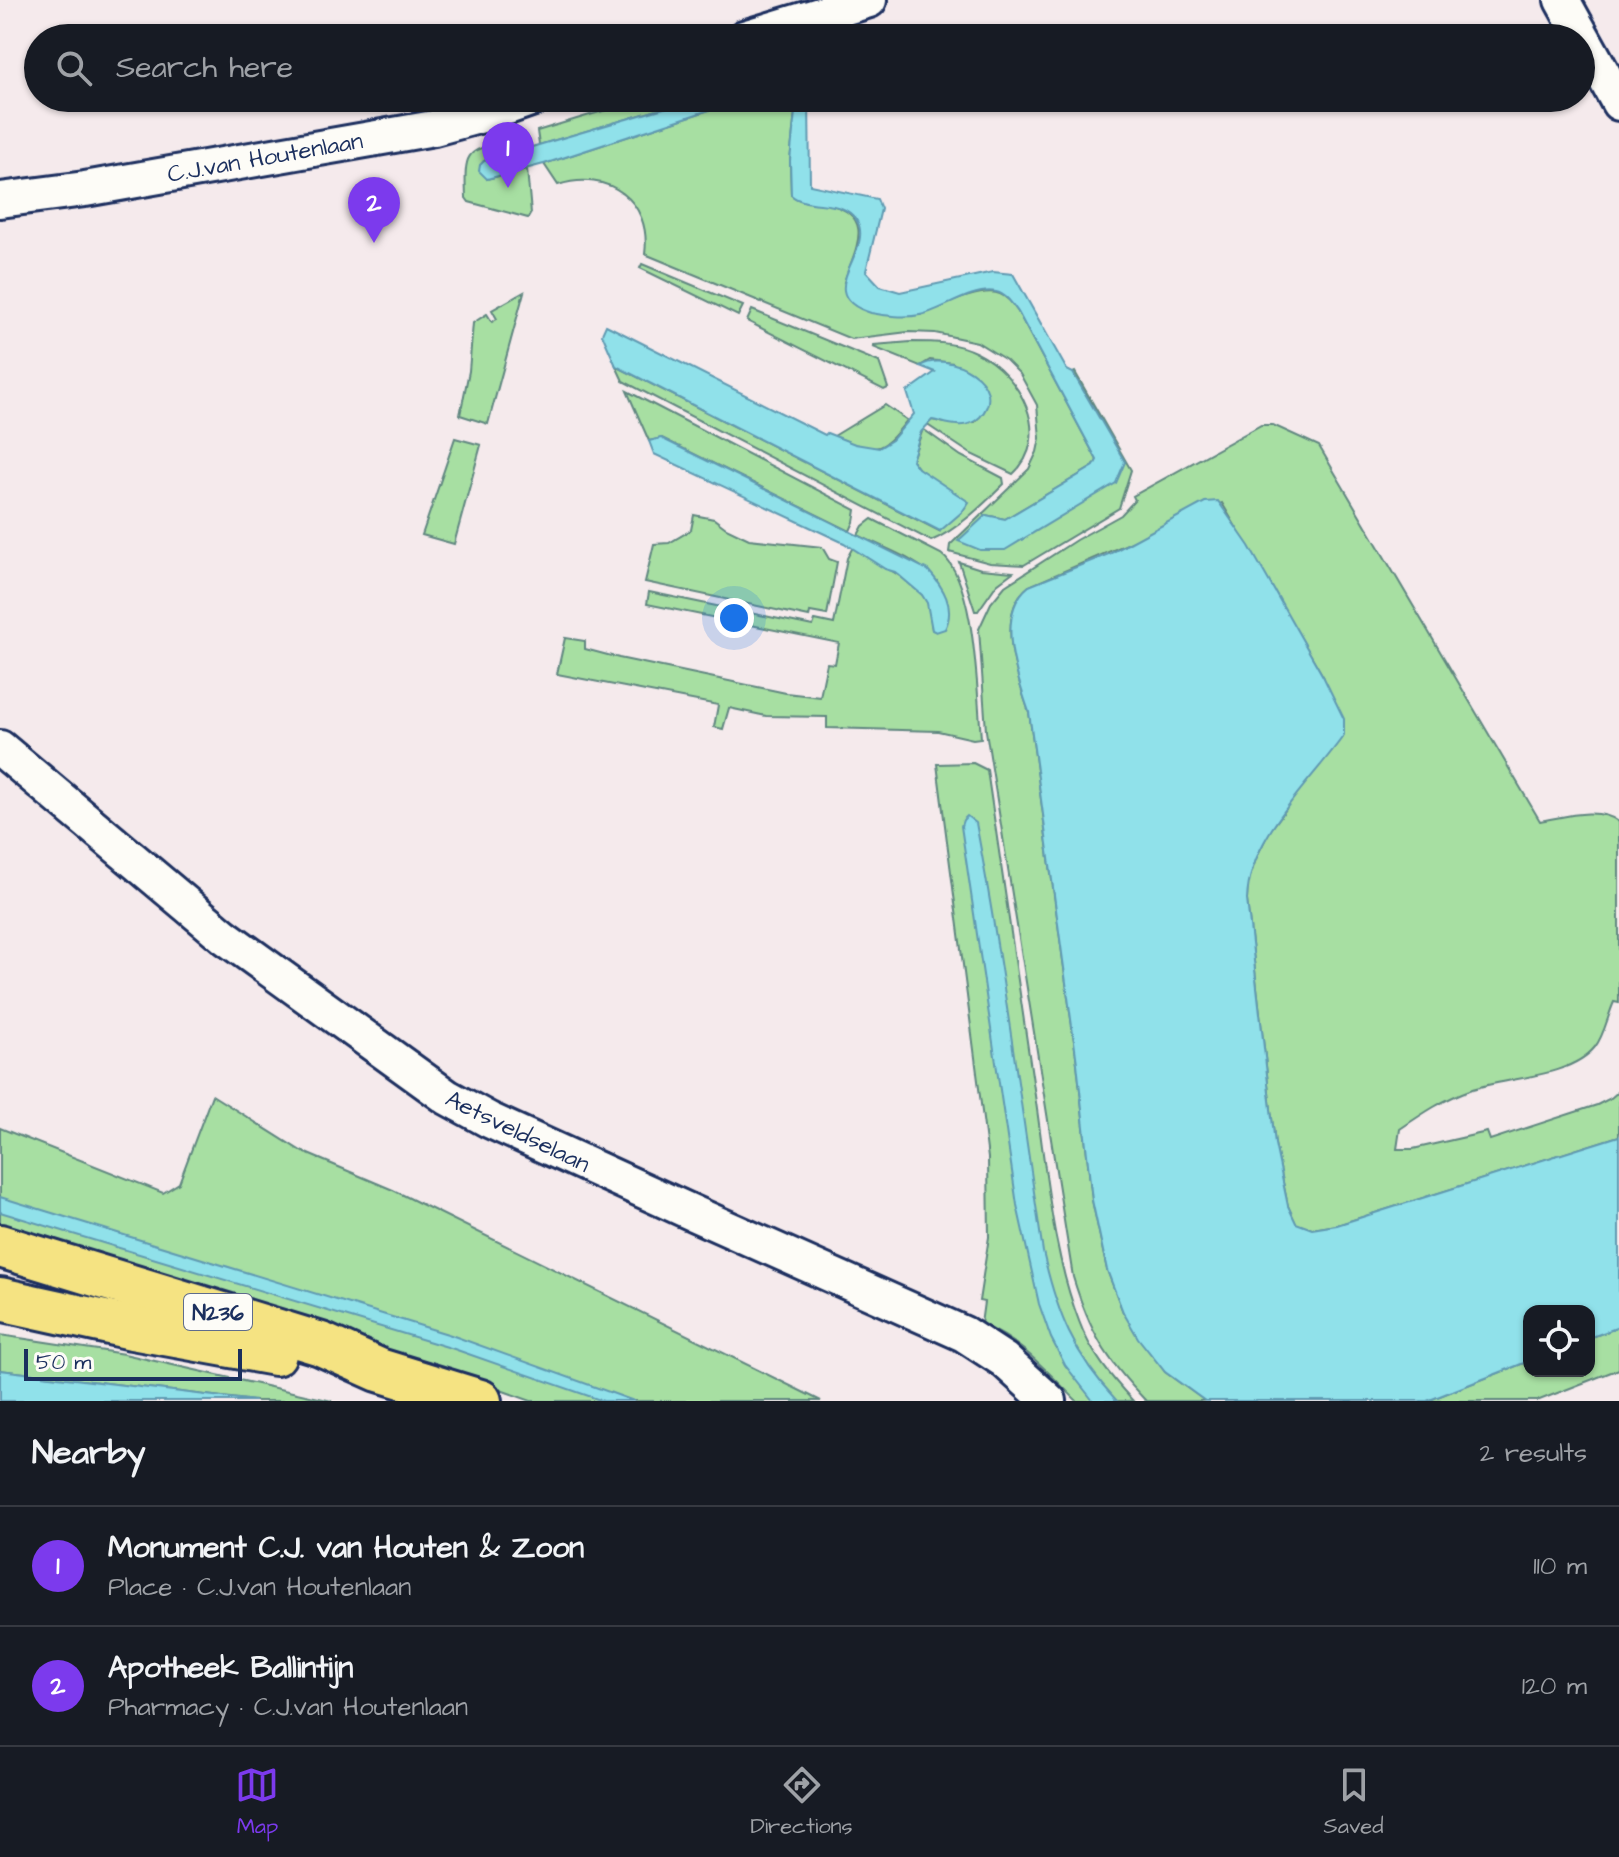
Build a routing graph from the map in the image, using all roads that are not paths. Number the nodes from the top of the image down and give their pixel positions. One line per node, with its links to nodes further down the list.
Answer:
1 (869, 0): 3 (street)
2 (1562, 0): 4 (street)
3 (790, 24)
4 (1575, 24)
5 (1595, 60): 6 (street)
6 (1619, 103)
7 (493, 112): 8 (street, C.J.van Houtenlaan)
8 (0, 200)
9 (0, 748): 14 (street, Aetsveldselaan)
10 (0, 1246): 12 (main road, N236)
11 (0, 1299): 12 (main road, N236)
12 (379, 1370): 13 (main road, N236)
13 (480, 1401)
14 (1049, 1401)

